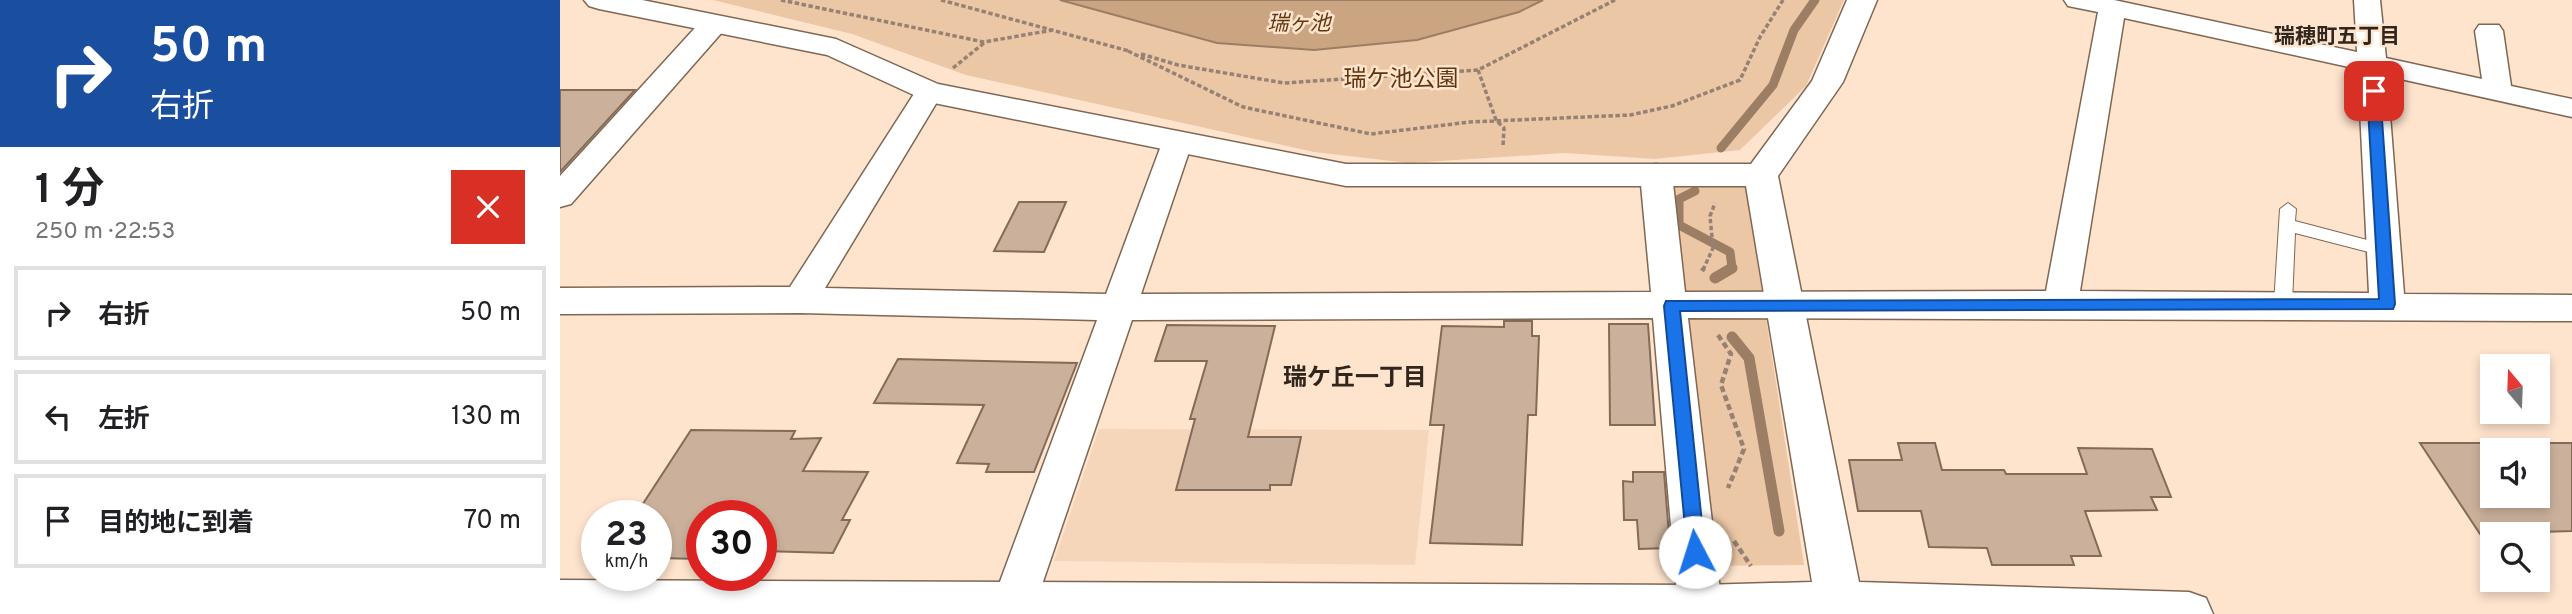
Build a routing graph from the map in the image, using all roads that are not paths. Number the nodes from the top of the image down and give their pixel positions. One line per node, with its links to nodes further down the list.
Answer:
1 (599, 0): 6 (street)
2 (1862, 0): 14 (street)
3 (2077, 0): 5 (street)
4 (2367, 0): 8 (street)
5 (2112, 8): 8 (street); 19 (street)
6 (713, 23): 9 (street); 15 (street)
7 (2489, 31): 10 (street)
8 (2372, 64): 10 (street); 16 (street)
9 (929, 92): 12 (street); 18 (street)
10 (2498, 92): 11 (street)
11 (2572, 108)
12 (1177, 143): 13 (street); 24 (street)
13 (1656, 174): 14 (street); 23 (street)
14 (1761, 175): 22 (street)
15 (560, 196)
16 (2384, 250): 20 (lane); 21 (street)
17 (560, 300): 18 (street)
18 (800, 300): 24 (street)
19 (2061, 304): 20 (street); 22 (street)
20 (2283, 304): 21 (street)
21 (2387, 304): 25 (street)
22 (1787, 305): 23 (street); 28 (street)
23 (1672, 306): 24 (street); 27 (street)
24 (1118, 307): 29 (street)
25 (2572, 308)
26 (560, 602): 29 (street)
27 (1700, 607): 28 (street); 29 (street)
28 (1839, 608): 30 (street)
29 (1011, 610)
30 (2189, 614)

